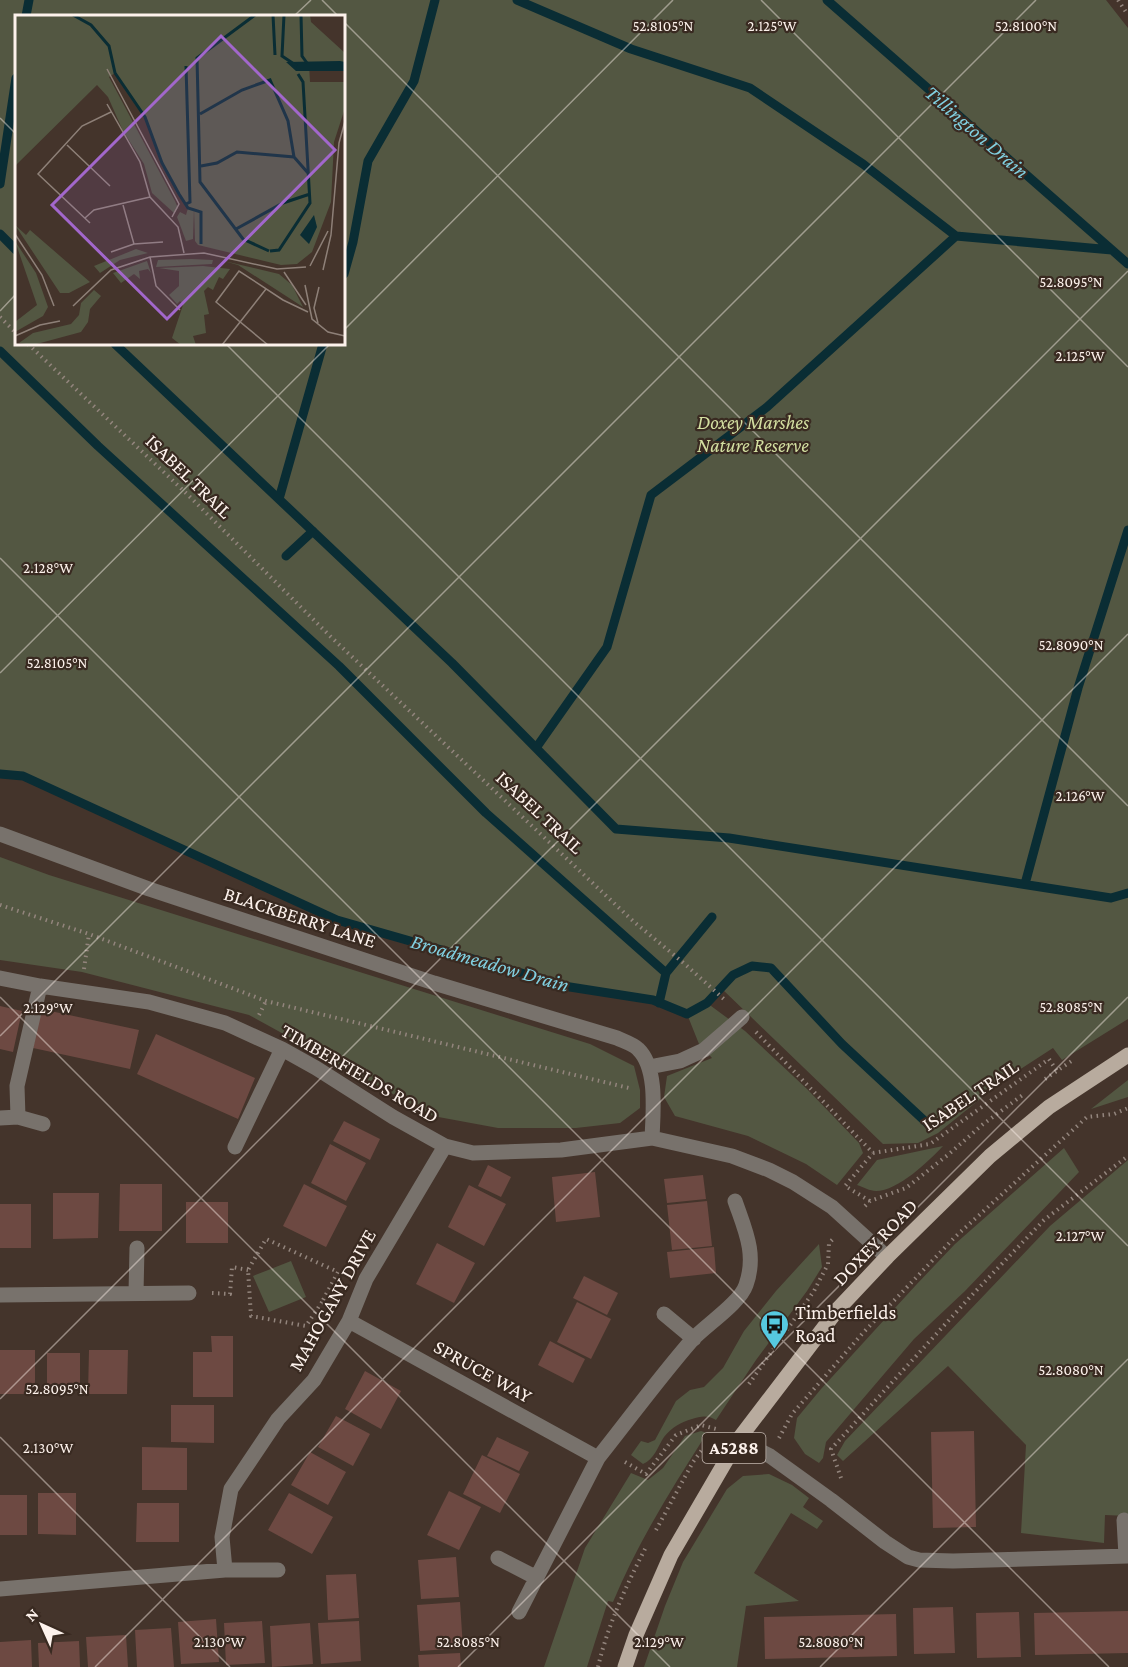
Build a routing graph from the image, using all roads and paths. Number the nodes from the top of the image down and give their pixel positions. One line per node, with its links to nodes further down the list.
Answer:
1 (1118, 0): 2 (path)
2 (1128, 15)
3 (0, 317): 4 (path)
4 (15, 332)
5 (29, 345): 12 (path, ISABEL TRAIL)
6 (0, 834): 15 (street, BLACKBERRY LANE)
7 (0, 905): 8 (path)
8 (89, 934): 11 (path); 18 (path)
9 (0, 978): 10 (street, TIMBERFIELDS ROAD)
10 (40, 986): 11 (street, TIMBERFIELDS ROAD); 20 (street)
11 (81, 992): 13 (street, TIMBERFIELDS ROAD)
12 (742, 1017): 15 (street); 26 (path, ISABEL TRAIL)
13 (282, 1049): 24 (street, TIMBERFIELDS ROAD); 25 (street)
14 (1128, 1055): 30 (main road, DOXEY ROAD / A5288)
15 (649, 1067): 18 (street)
16 (1038, 1084): 26 (path, ISABEL TRAIL)
17 (1029, 1091): 26 (path)
18 (654, 1094): 23 (street)
19 (1128, 1108): 41 (path)
20 (18, 1117): 21 (street); 22 (street)
21 (0, 1118)
22 (43, 1124)
23 (652, 1138): 24 (street, TIMBERFIELDS ROAD); 30 (street, TIMBERFIELDS ROAD)
24 (445, 1146): 37 (street, MAHOGANY DRIVE)
25 (235, 1147)
26 (873, 1153)
27 (1128, 1156): 43 (path)
28 (735, 1201): 38 (street)
29 (137, 1248): 32 (street)
30 (887, 1257): 40 (main road, DOXEY ROAD / A5288)
31 (248, 1270): 33 (path); 35 (path); 35 (path)
32 (136, 1293): 33 (street); 34 (street)
33 (189, 1293)
34 (0, 1295)
35 (322, 1302): 37 (path)
36 (664, 1314): 38 (street)
37 (349, 1321): 42 (street, SPRUCE WAY); 47 (street, MAHOGANY DRIVE)
38 (694, 1339): 42 (street)
39 (716, 1429): 42 (path)
40 (738, 1440): 41 (street); 52 (main road, DOXEY ROAD / A5288)
41 (770, 1456): 43 (street)
42 (598, 1458): 49 (street)
43 (831, 1500): 45 (street)
44 (1124, 1520): 45 (street)
45 (1127, 1556)
46 (498, 1558): 49 (street)
47 (225, 1570): 48 (street); 50 (street)
48 (278, 1570)
49 (537, 1578): 51 (street)
50 (0, 1589)
51 (519, 1612)
52 (625, 1667)

